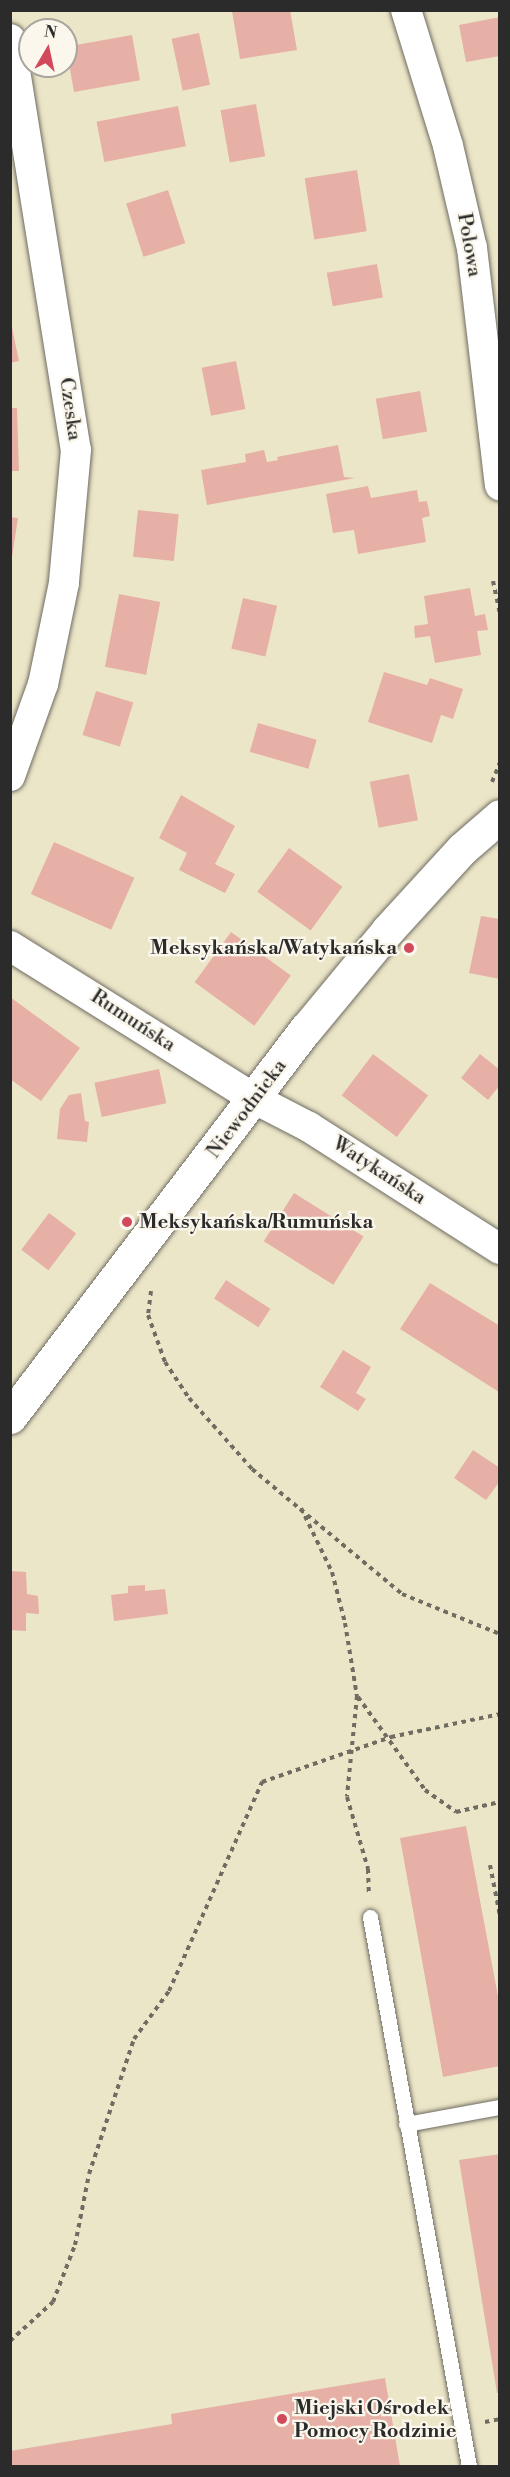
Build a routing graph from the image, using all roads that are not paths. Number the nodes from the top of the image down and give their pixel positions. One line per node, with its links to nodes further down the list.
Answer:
1 (406, 10): 3 (street, Polowa)
2 (10, 39): 4 (street, Czeska)
3 (500, 486)
4 (10, 776)
5 (494, 805): 7 (street, Niewodnicka)
6 (10, 946): 7 (street, Rumuńska)
7 (255, 1099): 8 (street, Watykańska); 9 (street, Niewodnicka)
8 (500, 1249)
9 (10, 1417)
10 (370, 1917): 12 (lane)
11 (500, 2107): 12 (lane)
12 (406, 2124): 13 (lane)
13 (469, 2466)

